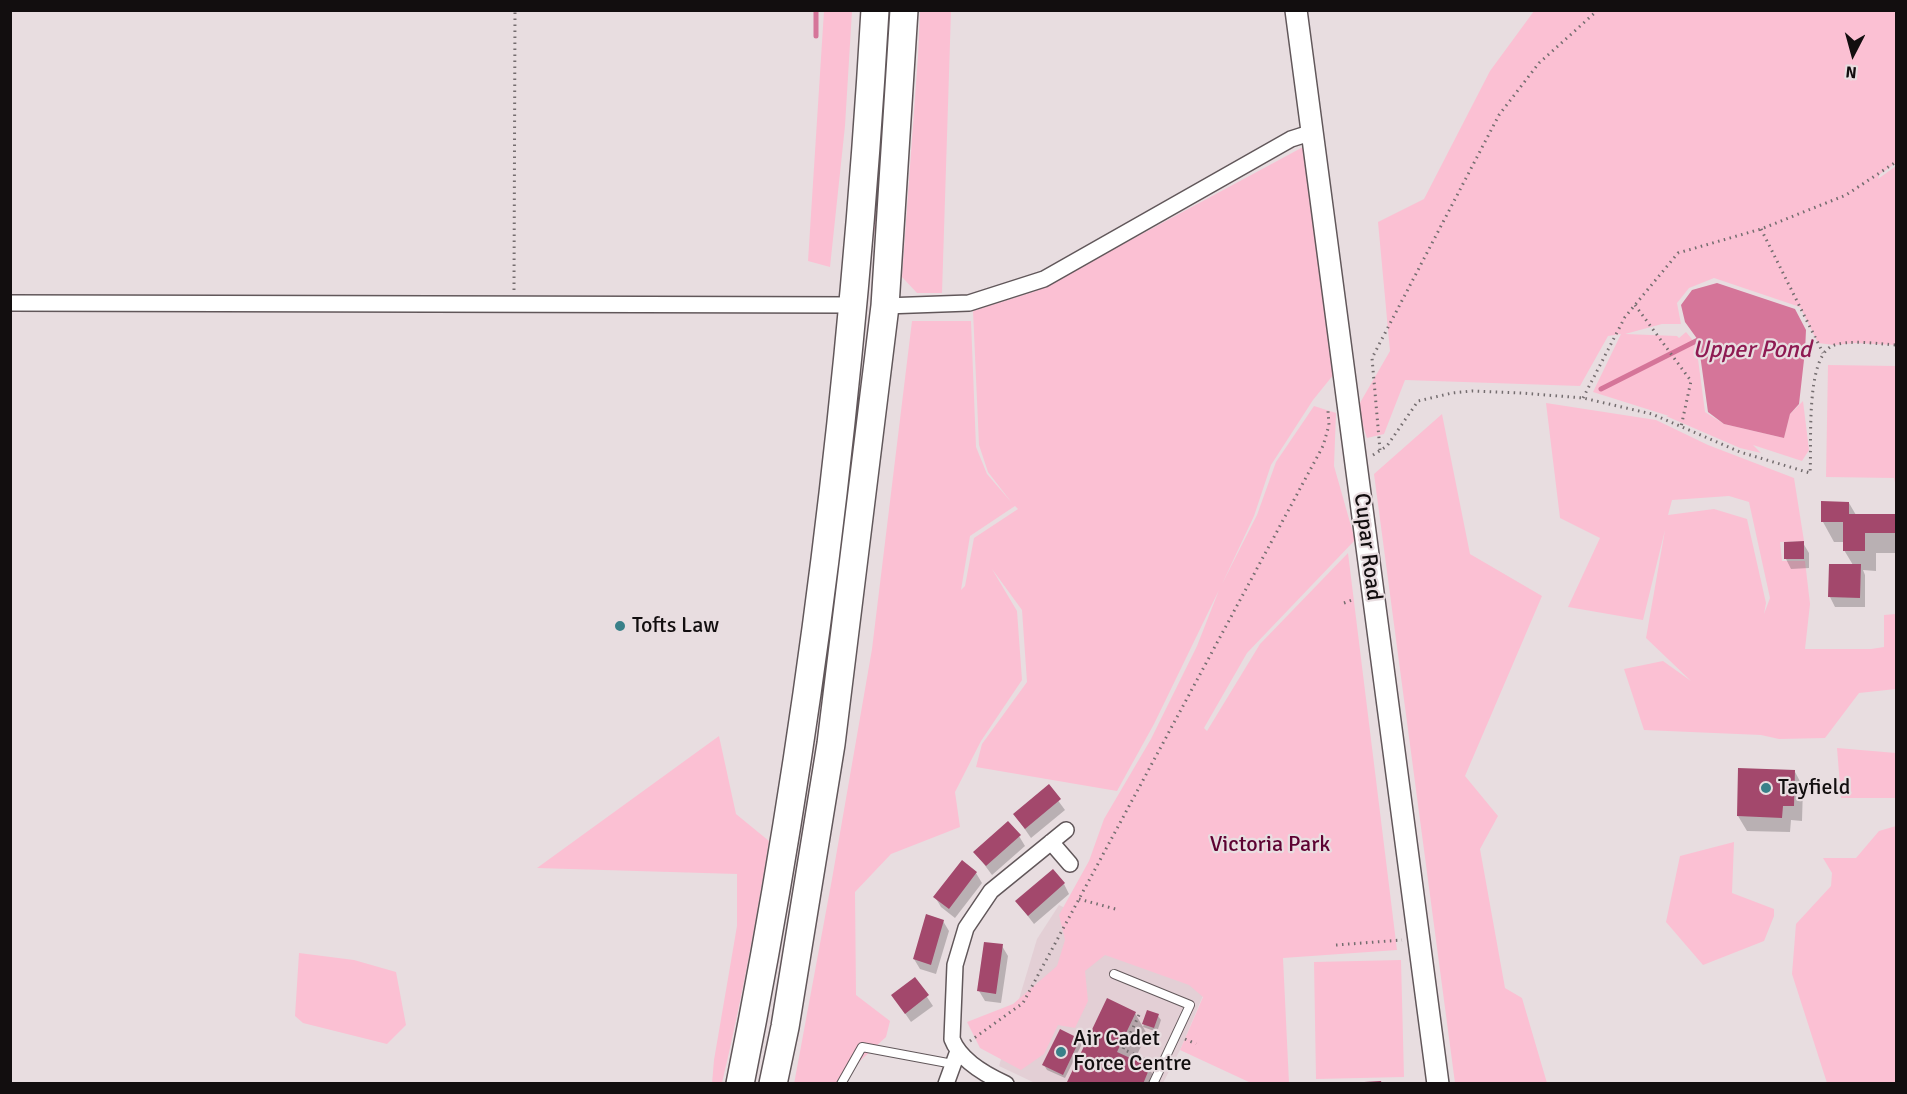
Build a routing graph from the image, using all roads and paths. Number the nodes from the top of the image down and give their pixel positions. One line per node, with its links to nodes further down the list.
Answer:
1 (515, 10): 10 (path)
2 (875, 10): 11 (highway)
3 (904, 10): 13 (highway)
4 (1296, 10): 6 (main road, Cupar Road)
5 (1598, 10): 19 (path)
6 (1313, 132): 13 (street); 20 (main road, Cupar Road)
7 (1896, 162): 8 (path)
8 (1761, 229): 12 (path); 15 (path)
9 (10, 303): 10 (street)
10 (514, 304): 11 (street)
11 (854, 305): 33 (highway)
12 (1635, 305): 16 (path); 18 (path)
13 (885, 306): 34 (highway)
14 (1896, 345): 15 (path)
15 (1823, 353): 18 (path)
16 (1583, 398): 18 (path); 19 (path)
17 (1328, 407): 24 (path)
18 (1681, 427)
19 (1380, 450): 20 (path)
20 (1357, 467): 39 (main road, Cupar Road)
21 (1066, 830): 22 (street)
22 (1051, 842): 23 (street); 31 (street)
23 (1070, 864)
24 (1079, 899): 25 (path); 30 (path)
25 (1119, 910)
26 (1379, 943): 27 (path)
27 (1336, 945)
28 (1114, 974): 38 (lane)
29 (1139, 1015): 32 (path)
30 (970, 1041)
31 (956, 1057): 35 (lane); 36 (street); 37 (street)
32 (1154, 1064)
33 (740, 1083)
34 (773, 1083)
35 (841, 1083)
36 (946, 1083)
37 (1006, 1083)
38 (1153, 1083)
39 (1438, 1083)

